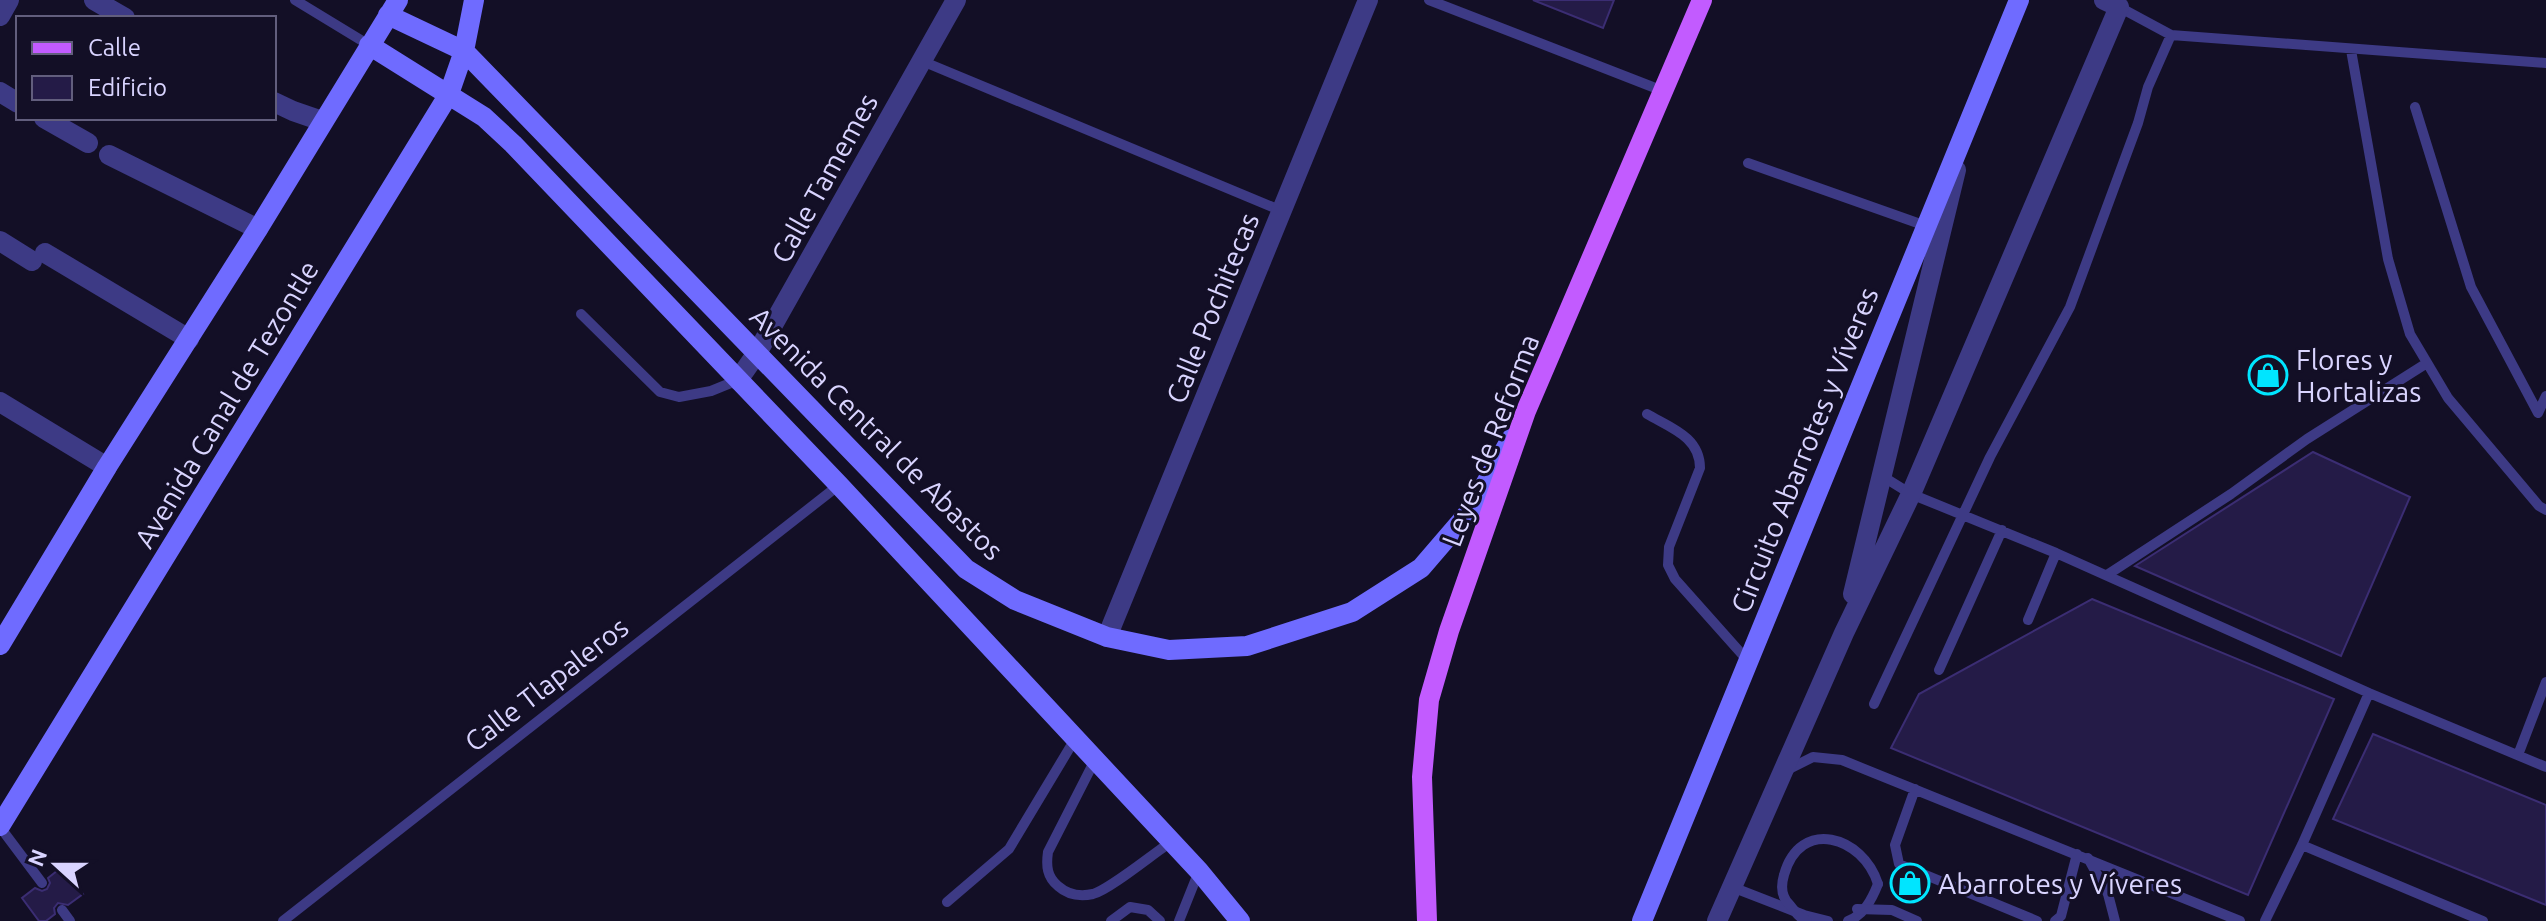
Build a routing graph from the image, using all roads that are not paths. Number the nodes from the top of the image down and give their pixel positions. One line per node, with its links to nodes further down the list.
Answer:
1 (9, 0): 12 (street)
2 (94, 0): 13 (street)
3 (295, 0): 15 (lane)
4 (474, 0): 17 (street, Avenida Canal de Tezontle)
5 (956, 0): 18 (street, Calle Tamemes)
6 (1368, 0): 30 (street, Calle Pochitecas)
7 (1429, 0): 20 (lane)
8 (1702, 0): 20 (main road, Leyes de Reforma)
9 (2019, 0): 26 (street, Circuito Abarrotes y Víveres)
10 (2112, 3): 14 (lane); 46 (street)
11 (393, 8): 15 (street); 17 (street, Avenida Central de Abastos)
12 (0, 16)
13 (122, 16)
14 (2171, 35): 16 (lane); 48 (lane)
15 (369, 45): 21 (street); 25 (street)
16 (2351, 50): 19 (lane); 37 (lane)
17 (464, 51): 21 (street, Avenida Canal de Tezontle); 36 (street, Avenida Central de Abastos)
18 (922, 61): 30 (lane); 36 (street, Calle Tamemes)
19 (2546, 63)
20 (1663, 91): 41 (main road, Leyes de Reforma)
21 (449, 94): 38 (street); 67 (street, Avenida Canal de Tezontle)
22 (276, 103): 25 (street)
23 (2415, 107): 39 (lane)
24 (48, 120): 27 (street)
25 (322, 121): 32 (street)
26 (1966, 130): 31 (street, Circuito Abarrotes y Víveres); 44 (street)
27 (88, 143)
28 (109, 155): 32 (street)
29 (1748, 163): 31 (lane)
30 (1282, 211): 54 (street, Calle Pochitecas)
31 (1926, 226): 56 (street, Circuito Abarrotes y Víveres)
32 (258, 229): 35 (street)
33 (0, 241): 35 (street)
34 (581, 314): 38 (lane)
35 (189, 339): 43 (street)
36 (757, 353): 38 (street, Calle Tamemes); 54 (street, Avenida Central de Abastos)
37 (2427, 363): 47 (lane); 51 (lane)
38 (738, 380): 45 (street)
39 (2546, 396)
40 (0, 402): 43 (street)
41 (1526, 411): 54 (street, Avenida Central de Abastos); 83 (main road, Leyes de Reforma)
42 (1647, 414): 56 (lane)
43 (107, 467): 55 (street)
44 (1882, 476): 46 (lane); 53 (street)
45 (839, 485): 61 (street); 78 (lane, Calle Tlapaleros)
46 (1911, 494): 48 (lane); 53 (street)
47 (2546, 510)
48 (1961, 515): 49 (lane); 60 (lane)
49 (2002, 530): 50 (lane); 57 (lane)
50 (2056, 553): 51 (lane); 52 (lane)
51 (2107, 575): 59 (lane)
52 (2028, 620)
53 (1844, 633): 65 (street)
54 (1107, 637)
55 (0, 645)
56 (1748, 661): 84 (street, Circuito Abarrotes y Víveres)
57 (1939, 670)
58 (2546, 682): 62 (lane)
59 (2369, 693): 62 (lane); 69 (lane)
60 (1874, 704)
61 (1075, 739): 63 (street); 74 (lane)
62 (2518, 755): 64 (lane)
63 (1095, 760): 68 (street); 68 (lane)
64 (2546, 767)
65 (1780, 774): 66 (lane); 73 (street)
66 (1915, 789): 70 (lane); 90 (lane)
67 (0, 827): 72 (lane)
68 (1171, 842): 71 (street)
69 (2302, 845): 94 (lane); 95 (lane)
70 (2083, 856): 91 (lane); 92 (lane); 93 (lane)
71 (1199, 871): 81 (lane); 82 (street)
72 (42, 883)
73 (1732, 887): 76 (street); 86 (lane)
74 (947, 902)
75 (62, 910): 77 (lane)
76 (1720, 920)
77 (70, 921)
78 (283, 921)
79 (1111, 921): 80 (lane)
80 (1160, 921)
81 (1179, 921)
82 (1240, 921)
83 (1427, 921)
84 (1642, 921)
85 (1807, 921): 88 (lane, bridge)
86 (1828, 921)
87 (1841, 921): 89 (lane, bridge)
88 (1848, 921)
89 (1917, 921)
90 (2037, 921)
91 (2055, 921)
92 (2115, 921)
93 (2240, 921)
94 (2265, 921)
95 (2483, 921)

